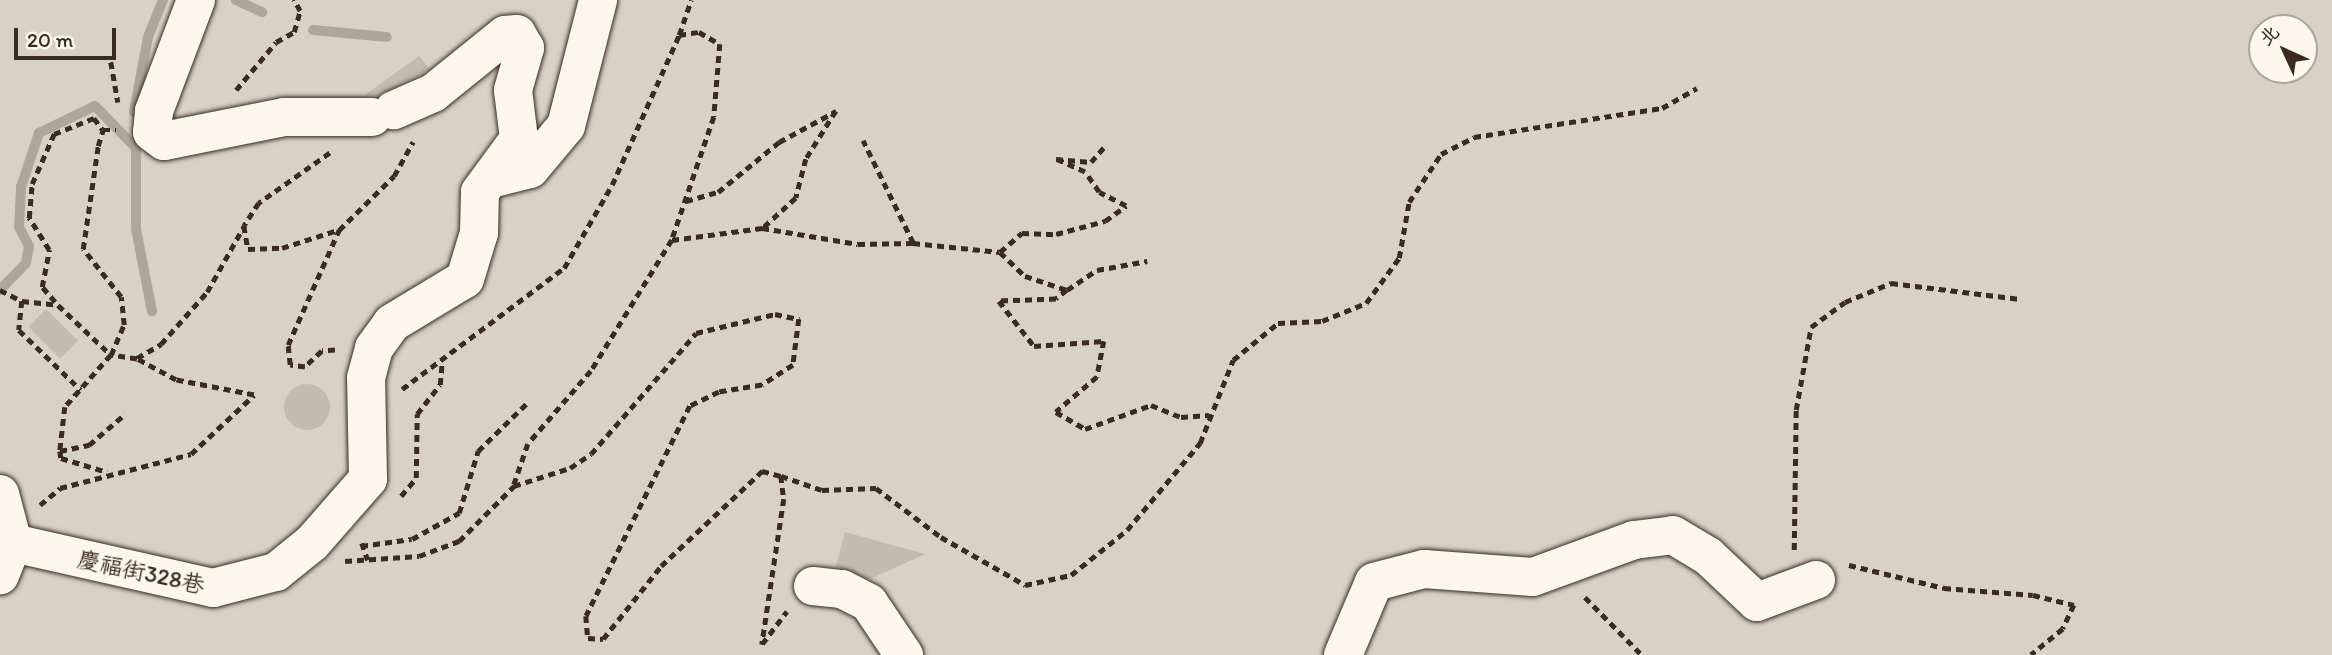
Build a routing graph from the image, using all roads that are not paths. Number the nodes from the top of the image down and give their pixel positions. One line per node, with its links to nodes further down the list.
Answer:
1 (197, 0): 3 (street, 慶福街328巷)
2 (598, 0): 3 (street)
3 (490, 179): 5 (street, 慶福街328巷)
4 (0, 494): 5 (street)
5 (4, 554)
6 (1810, 582): 9 (street)
7 (813, 586): 8 (street)
8 (904, 655)
9 (1343, 655)

